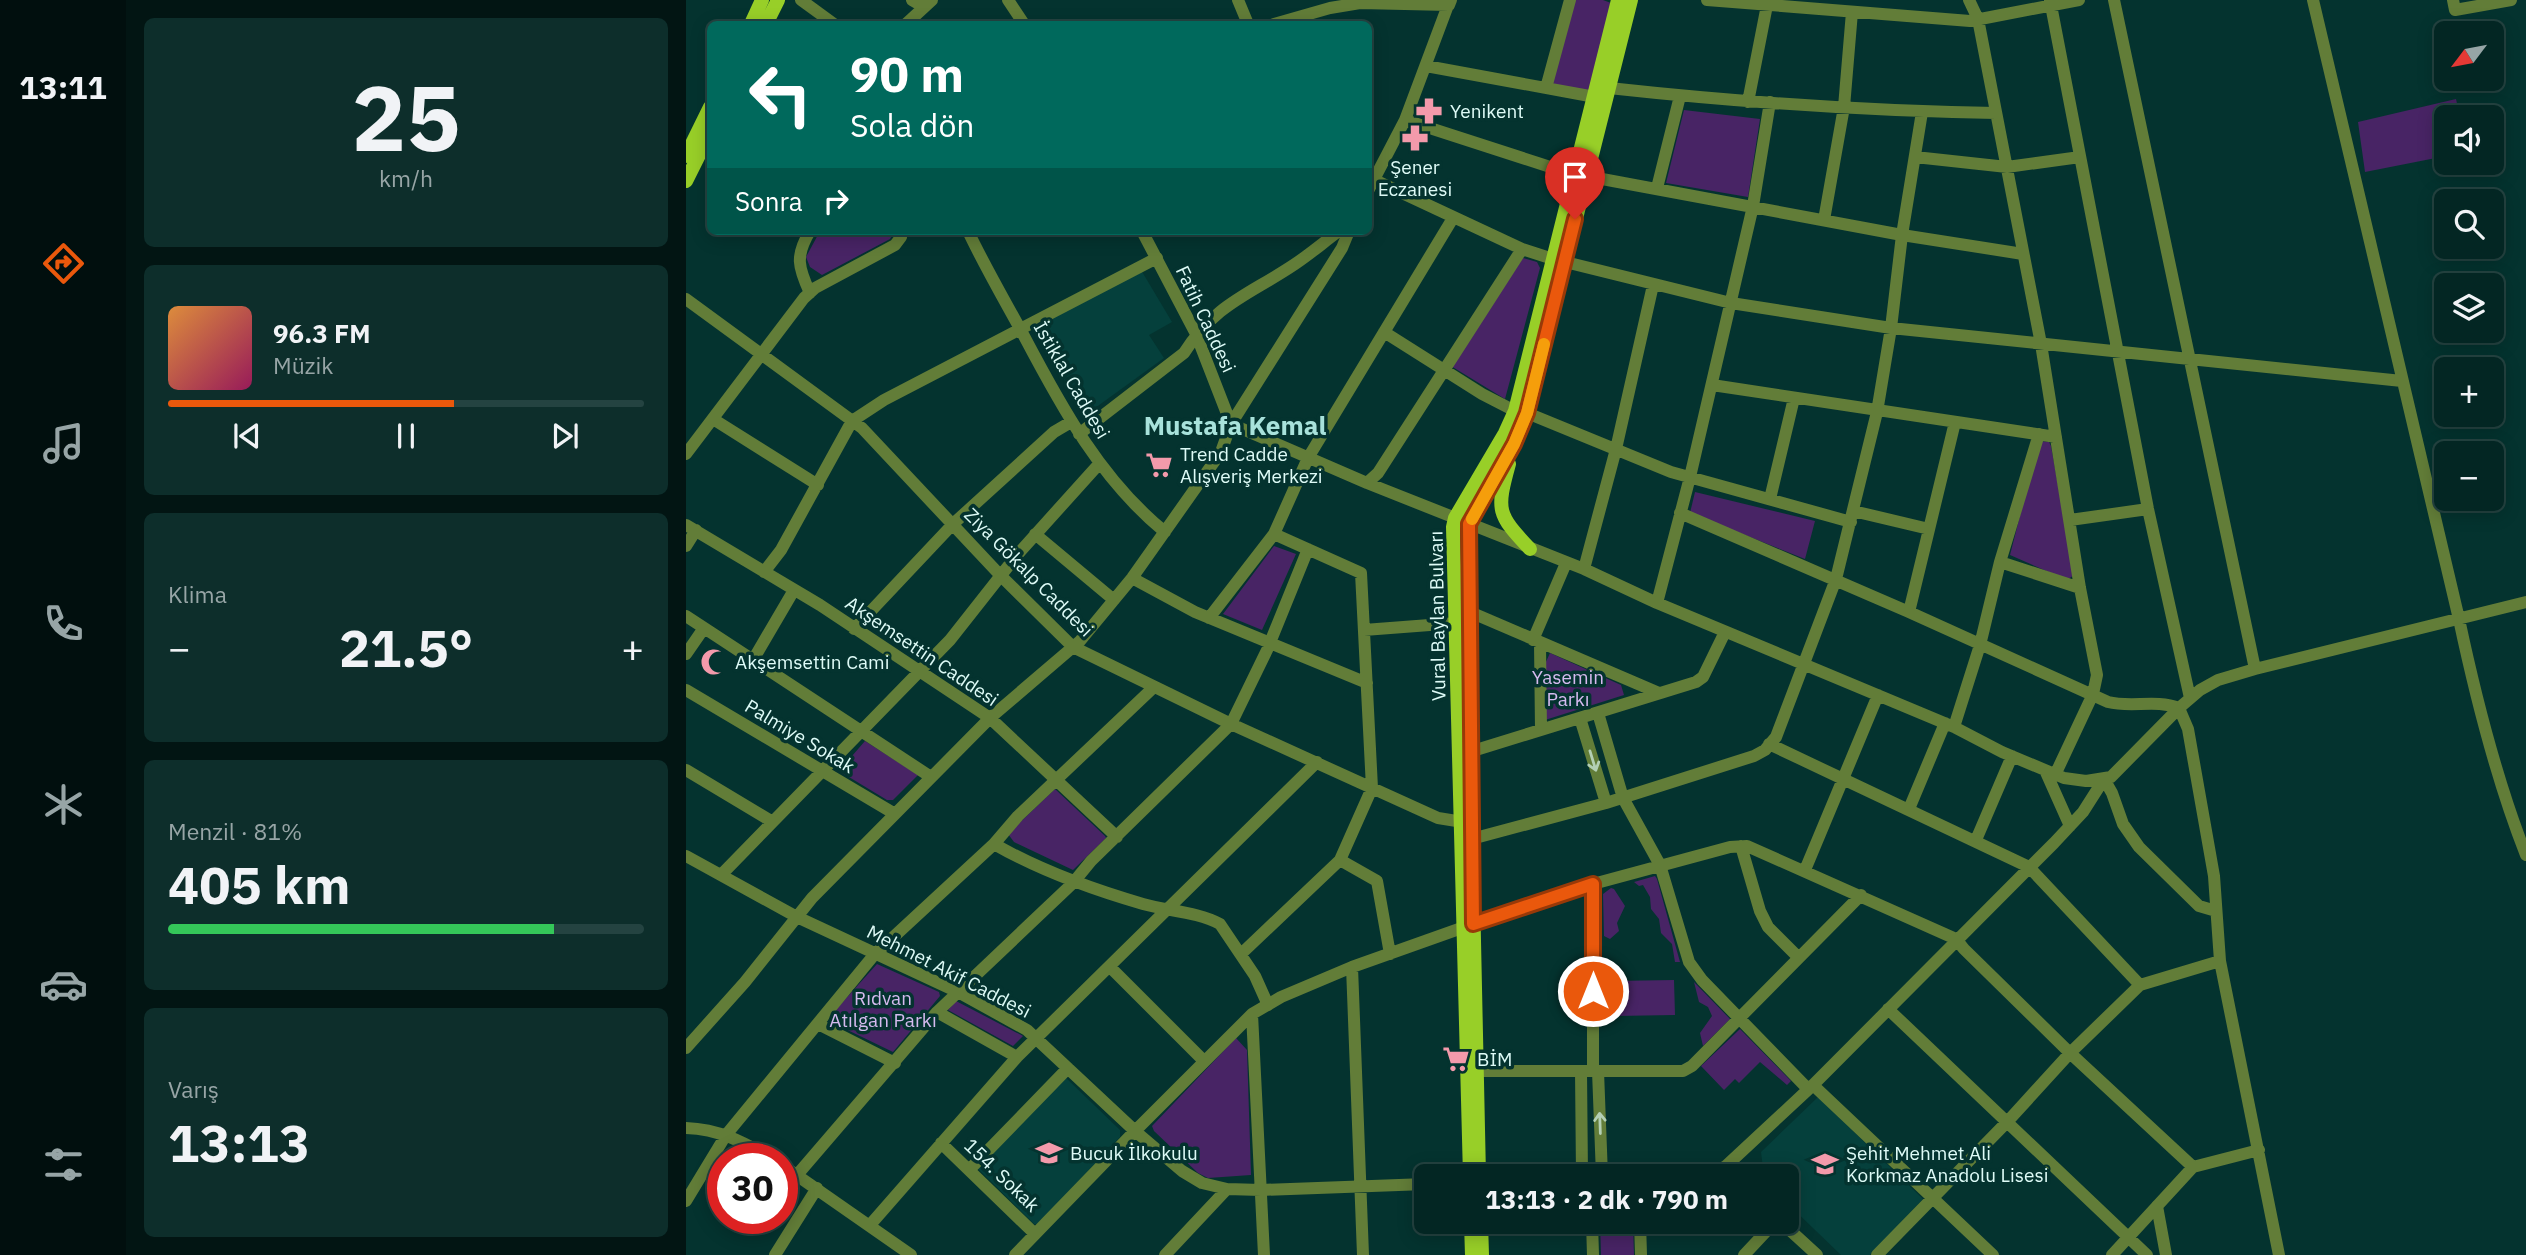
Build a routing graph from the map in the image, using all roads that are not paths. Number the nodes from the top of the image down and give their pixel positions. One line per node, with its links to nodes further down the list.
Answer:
1 (762, 0): 24 (main road)
2 (778, 0): 25 (main road)
3 (801, 0): 26 (street)
4 (912, 0): 19 (street)
5 (1009, 0): 28 (street)
6 (1238, 0): 29 (street)
7 (1570, 0): 33 (street)
8 (1618, 0): 36 (main road, Vural Baylan Bulvarı)
9 (1630, 0): 34 (main road, Vural Baylan Bulvarı)
10 (1707, 0): 20 (street)
11 (1969, 0): 23 (street)
12 (2080, 0): 18 (street)
13 (2114, 0): 79 (street)
14 (2313, 0): 81 (street)
15 (2453, 0): 16 (street)
16 (2511, 0)
17 (1450, 2): 21 (street); 32 (street)
18 (2050, 2): 23 (street); 47 (street)
19 (928, 3): 27 (street)
20 (1768, 3): 22 (street); 37 (street)
21 (1330, 4): 30 (street); 31 (street)
22 (1852, 12): 23 (street); 39 (street)
23 (1978, 19): 42 (street)
24 (752, 21)
25 (768, 21)
26 (830, 21)
27 (909, 21)
28 (1022, 21)
29 (1247, 21)
30 (1282, 21)
31 (1325, 21)
32 (1426, 66): 33 (street); 43 (street)
33 (1546, 88): 36 (street)
34 (1609, 88): 35 (street); 49 (main road, Vural Baylan Bulvarı)
35 (1680, 96): 37 (street); 53 (street)
36 (1595, 97): 49 (main road, Vural Baylan Bulvarı)
37 (1748, 102): 38 (street)
38 (1770, 102): 39 (street); 54 (street)
39 (1844, 107): 40 (street); 56 (street)
40 (1923, 112): 42 (street); 46 (street)
41 (707, 113): 45 (main road)
42 (1996, 113): 48 (street)
43 (1405, 120): 49 (street); 51 (street)
44 (707, 139): 50 (main road)
45 (686, 156)
46 (1915, 157): 48 (street); 63 (street)
47 (2080, 157): 48 (street); 77 (street)
48 (2007, 167): 65 (street)
49 (1580, 176): 53 (street); 67 (main road, Vural Baylan Bulvarı)
50 (686, 181)
51 (1372, 181)
52 (1372, 183): 55 (street)
53 (1657, 188): 54 (street)
54 (1754, 206): 56 (street); 71 (street)
55 (1453, 218): 64 (street); 74 (street)
56 (1824, 220): 63 (street)
57 (808, 235): 69 (street)
58 (900, 235): 69 (street)
59 (974, 235): 73 (street, İstiklal Caddesi)
60 (1144, 235): 66 (street, Fatih Caddesi)
61 (1334, 235): 75 (street)
62 (1347, 235): 90 (street)
63 (1902, 235): 65 (street); 72 (street)
64 (1522, 249): 67 (street); 80 (street)
65 (2023, 254): 76 (street)
66 (1157, 258): 73 (street); 75 (street, Fatih Caddesi)
67 (1559, 261): 68 (street); 84 (main road, Vural Baylan Bulvarı)
68 (1653, 285): 71 (street); 95 (street)
69 (810, 293): 78 (street)
70 (686, 299): 78 (street, Ziya Gökalp Caddesi)
71 (1731, 303): 72 (street); 82 (street)
72 (1891, 328): 76 (street); 85 (street)
73 (1020, 330): 87 (street); 88 (street, İstiklal Caddesi)
74 (1384, 331): 80 (street); 97 (street)
75 (1196, 334): 90 (street, Fatih Caddesi); 91 (street)
76 (2040, 344): 77 (street); 93 (street)
77 (2118, 352): 79 (street); 103 (street)
78 (760, 354): 86 (street); 87 (street, Ziya Gökalp Caddesi)
79 (2189, 361): 81 (street); 147 (street)
80 (1444, 370): 84 (street); 100 (street)
81 (2402, 382): 134 (street)
82 (1712, 385): 83 (street); 99 (street)
83 (1794, 398): 85 (street); 102 (street)
84 (1521, 412): 94 (main road, Vural Baylan Bulvarı); 95 (street); 107 (main road, Vural Baylan Bulvarı)
85 (1877, 412): 89 (street); 105 (street)
86 (713, 419): 96 (street); 101 (street)
87 (852, 421): 101 (street); 108 (street, Ziya Gökalp Caddesi)
88 (1071, 422): 91 (street, İstiklal Caddesi); 108 (street)
89 (1955, 422): 92 (street); 110 (street)
90 (1231, 424): 97 (street); 111 (street)
91 (1079, 434): 98 (street, İstiklal Caddesi)
92 (2039, 434): 93 (street); 117 (street)
93 (2056, 437): 106 (street)
94 (1514, 444): 107 (main road, Vural Baylan Bulvarı); 116 (main road)
95 (1616, 449): 99 (street); 119 (street)
96 (686, 454)
97 (1308, 458): 100 (street); 113 (street)
98 (1099, 464): 111 (street, İstiklal Caddesi); 112 (street)
99 (1690, 477): 102 (street); 104 (street)
100 (1367, 484): 107 (street)
101 (818, 485): 120 (street)
102 (1770, 499): 105 (street)
103 (2148, 509): 106 (street); 155 (street)
104 (1681, 513): 123 (street); 128 (street)
105 (1852, 517): 110 (street); 123 (street)
106 (2070, 520): 124 (street)
107 (1462, 521): 116 (street); 129 (main road, Vural Baylan Bulvarı); 130 (main road, Vural Baylan Bulvarı)
108 (953, 524): 121 (street, Ziya Gökalp Caddesi); 137 (street)
109 (691, 527): 114 (street); 120 (street, Akşemsettin Caddesi)
110 (1929, 530): 131 (street)
111 (1165, 532): 122 (street)
112 (1035, 534): 121 (street); 126 (street)
113 (1274, 534): 115 (street); 133 (street)
114 (686, 546)
115 (1308, 549): 138 (street); 141 (street)
116 (1530, 549): 118 (street)
117 (2000, 562): 124 (street); 142 (street)
118 (1566, 563): 119 (street); 140 (street)
119 (1584, 569): 128 (street)
120 (764, 572): 125 (street, Akşemsettin Caddesi)
121 (1000, 575): 143 (street, Ziya Gökalp Caddesi); 148 (street)
122 (1132, 578): 126 (street); 133 (street)
123 (1836, 579): 131 (street); 146 (street)
124 (2080, 588): 153 (street)
125 (794, 590): 137 (street, Akşemsettin Caddesi); 145 (street)
126 (1114, 600): 143 (street)
127 (2526, 602): 134 (street)
128 (1657, 603): 139 (street)
129 (1455, 605): 130 (street); 135 (main road, Vural Baylan Bulvarı)
130 (1469, 611): 140 (street); 165 (main road, Vural Baylan Bulvarı)
131 (1909, 612): 142 (street)
132 (686, 616): 136 (street)
133 (1209, 618): 141 (street)
134 (2459, 619): 147 (street); 188 (street)
135 (1456, 623): 138 (street); 165 (main road, Vural Baylan Bulvarı)
136 (704, 628): 144 (street); 145 (street)
137 (854, 629): 148 (street, Akşemsettin Caddesi)
138 (1364, 630): 149 (street)
139 (1725, 632): 146 (street); 152 (street)
140 (1536, 642): 152 (street); 162 (street)
141 (1269, 644): 149 (street); 160 (street)
142 (1980, 645): 153 (street); 161 (street)
143 (1073, 647): 150 (street, Ziya Gökalp Caddesi); 159 (street)
144 (686, 654)
145 (752, 660): 163 (street)
146 (1804, 662): 154 (street); 164 (street)
147 (2255, 669): 155 (street)
148 (919, 673): 159 (street, Akşemsettin Caddesi); 163 (street)
149 (1367, 683): 175 (street)
150 (1154, 687): 160 (street, Ziya Gökalp Caddesi); 172 (street)
151 (686, 690): 169 (street, Palmiye Sokak)
152 (1659, 693): 157 (street)
153 (2093, 694): 156 (street); 170 (street)
154 (1878, 695): 161 (street); 173 (street)
155 (2190, 698): 156 (street)
156 (2179, 708): 174 (street); 199 (street)
157 (1598, 713): 158 (street); 176 (street)
158 (1580, 718): 162 (street); 177 (street, one-way to 177)
159 (990, 719): 171 (street); 172 (street, Akşemsettin Caddesi)
160 (1231, 724): 167 (street, Ziya Gökalp Caddesi); 183 (street)
161 (1950, 725): 166 (street); 178 (street)
162 (1541, 730): 165 (street)
163 (860, 732): 169 (street); 171 (street)
164 (1769, 744): 173 (street); 176 (street)
165 (1465, 753): 181 (main road, Vural Baylan Bulvarı)
166 (2012, 756): 170 (street); 184 (street)
167 (1317, 762): 175 (street, Ziya Gökalp Caddesi); 198 (street)
168 (686, 770): 180 (street)
169 (821, 772): 179 (street, Palmiye Sokak); 180 (street)
170 (2050, 773): 174 (street); 182 (street)
171 (931, 777): 179 (street)
172 (1056, 779): 183 (street, Akşemsettin Caddesi); 186 (street)
173 (1843, 779): 178 (street); 193 (street)
174 (2104, 779): 182 (street); 199 (street)
175 (1372, 788): 181 (street, Ziya Gökalp Caddesi); 190 (street)
176 (1623, 798): 177 (street); 191 (street)
177 (1606, 803): 185 (street)
178 (1909, 809): 184 (street)
179 (895, 814): 200 (street)
180 (771, 821): 194 (street)
181 (1467, 823): 185 (main road, Vural Baylan Bulvarı)
182 (2070, 826): 192 (street)
183 (1117, 837): 195 (street)
184 (1976, 840): 192 (street)
185 (1467, 841): 201 (main road, Vural Baylan Bulvarı)
186 (994, 844): 195 (street); 205 (street)
187 (1741, 846): 191 (street); 193 (street); 206 (street)
188 (2526, 855)
189 (686, 856): 194 (street, Mehmet Akif Caddesi)
190 (1340, 860): 203 (street); 204 (street)
191 (1660, 865): 196 (street); 216 (street)
192 (2029, 867): 202 (street); 210 (street)
193 (1805, 870): 197 (street)
194 (721, 875): 200 (street, Mehmet Akif Caddesi)
195 (1073, 883): 198 (street); 211 (street)
196 (1593, 884): 201 (street); 225 (street)
197 (1861, 895): 202 (street); 206 (street)
198 (1166, 911): 203 (street); 209 (street)
199 (2216, 911): 207 (street)
200 (797, 917): 205 (street, Mehmet Akif Caddesi); 219 (street)
201 (1468, 925): 204 (street); 226 (main road, Vural Baylan Bulvarı)
202 (1956, 939): 213 (street); 220 (street)
203 (1241, 954): 212 (street)
204 (1390, 954): 208 (street)
205 (874, 955): 211 (street, Mehmet Akif Caddesi); 217 (street)
206 (1798, 957): 216 (street)
207 (2220, 961): 210 (street); 234 (street)
208 (1352, 967): 212 (street); 245 (street)
209 (1111, 968): 218 (street); 222 (street)
210 (2140, 985): 220 (street)
211 (958, 992): 214 (street); 218 (street, Mehmet Akif Caddesi)
212 (1268, 1005): 215 (street)
213 (1888, 1009): 227 (street); 228 (street)
214 (937, 1012): 221 (street); 223 (street)
215 (1252, 1014): 222 (street); 248 (street)
216 (1739, 1020): 225 (street); 227 (street)
217 (818, 1024): 223 (street); 231 (street)
218 (1037, 1038): 221 (street); 224 (street, Mehmet Akif Caddesi)
219 (687, 1044)
220 (2070, 1053): 228 (street); 240 (street)
221 (1017, 1057): 233 (street)
222 (1204, 1061): 230 (street)
223 (895, 1063): 242 (street)
224 (1068, 1068): 230 (street, Mehmet Akif Caddesi); 241 (street)
225 (1591, 1071): 226 (street); 237 (street); 238 (street, one-way to 225)
226 (1472, 1072): 235 (main road, Vural Baylan Bulvarı); 236 (main road, Vural Baylan Bulvarı)
227 (1810, 1087): 239 (street); 249 (street)
228 (2008, 1121): 249 (street); 260 (street)
229 (686, 1128): 231 (street)
230 (1135, 1131): 247 (street, Mehmet Akif Caddesi); 253 (street)
231 (726, 1135): 232 (street); 250 (street)
232 (742, 1143)
233 (941, 1143): 241 (street, 154. Sokak); 252 (street)
234 (2259, 1150): 240 (street); 279 (street)
235 (1469, 1164)
236 (1478, 1164)
237 (1583, 1164)
238 (1601, 1164)
239 (1728, 1164)
240 (2193, 1167): 251 (street)
241 (969, 1170): 253 (street, 154. Sokak)
242 (798, 1174)
243 (798, 1176): 246 (street)
244 (1414, 1184): 245 (street)
245 (1362, 1186): 248 (street); 267 (street)
246 (817, 1188): 252 (street); 262 (street)
247 (1227, 1189): 248 (street); 265 (street)
248 (1261, 1189): 266 (street)
249 (1933, 1198): 274 (street); 275 (street)
250 (686, 1201)
251 (2157, 1206): 260 (street); 278 (street)
252 (870, 1225): 261 (street)
253 (1035, 1234): 264 (street)
254 (1471, 1234): 268 (main road)
255 (1481, 1234): 269 (main road)
256 (1592, 1234): 270 (street)
257 (1640, 1234): 271 (street)
258 (1764, 1234): 272 (street)
259 (1794, 1234): 273 (street)
260 (2129, 1237): 276 (street); 277 (street)
261 (892, 1249): 263 (street)
262 (775, 1255)
263 (911, 1255)
264 (1015, 1255)
265 (1165, 1255)
266 (1264, 1255)
267 (1363, 1255)
268 (1472, 1255)
269 (1482, 1255)
270 (1593, 1255)
271 (1641, 1255)
272 (1744, 1255)
273 (1817, 1255)
274 (1878, 1255)
275 (1993, 1255)
276 (2112, 1255)
277 (2147, 1255)
278 (2166, 1255)
279 (2279, 1255)

